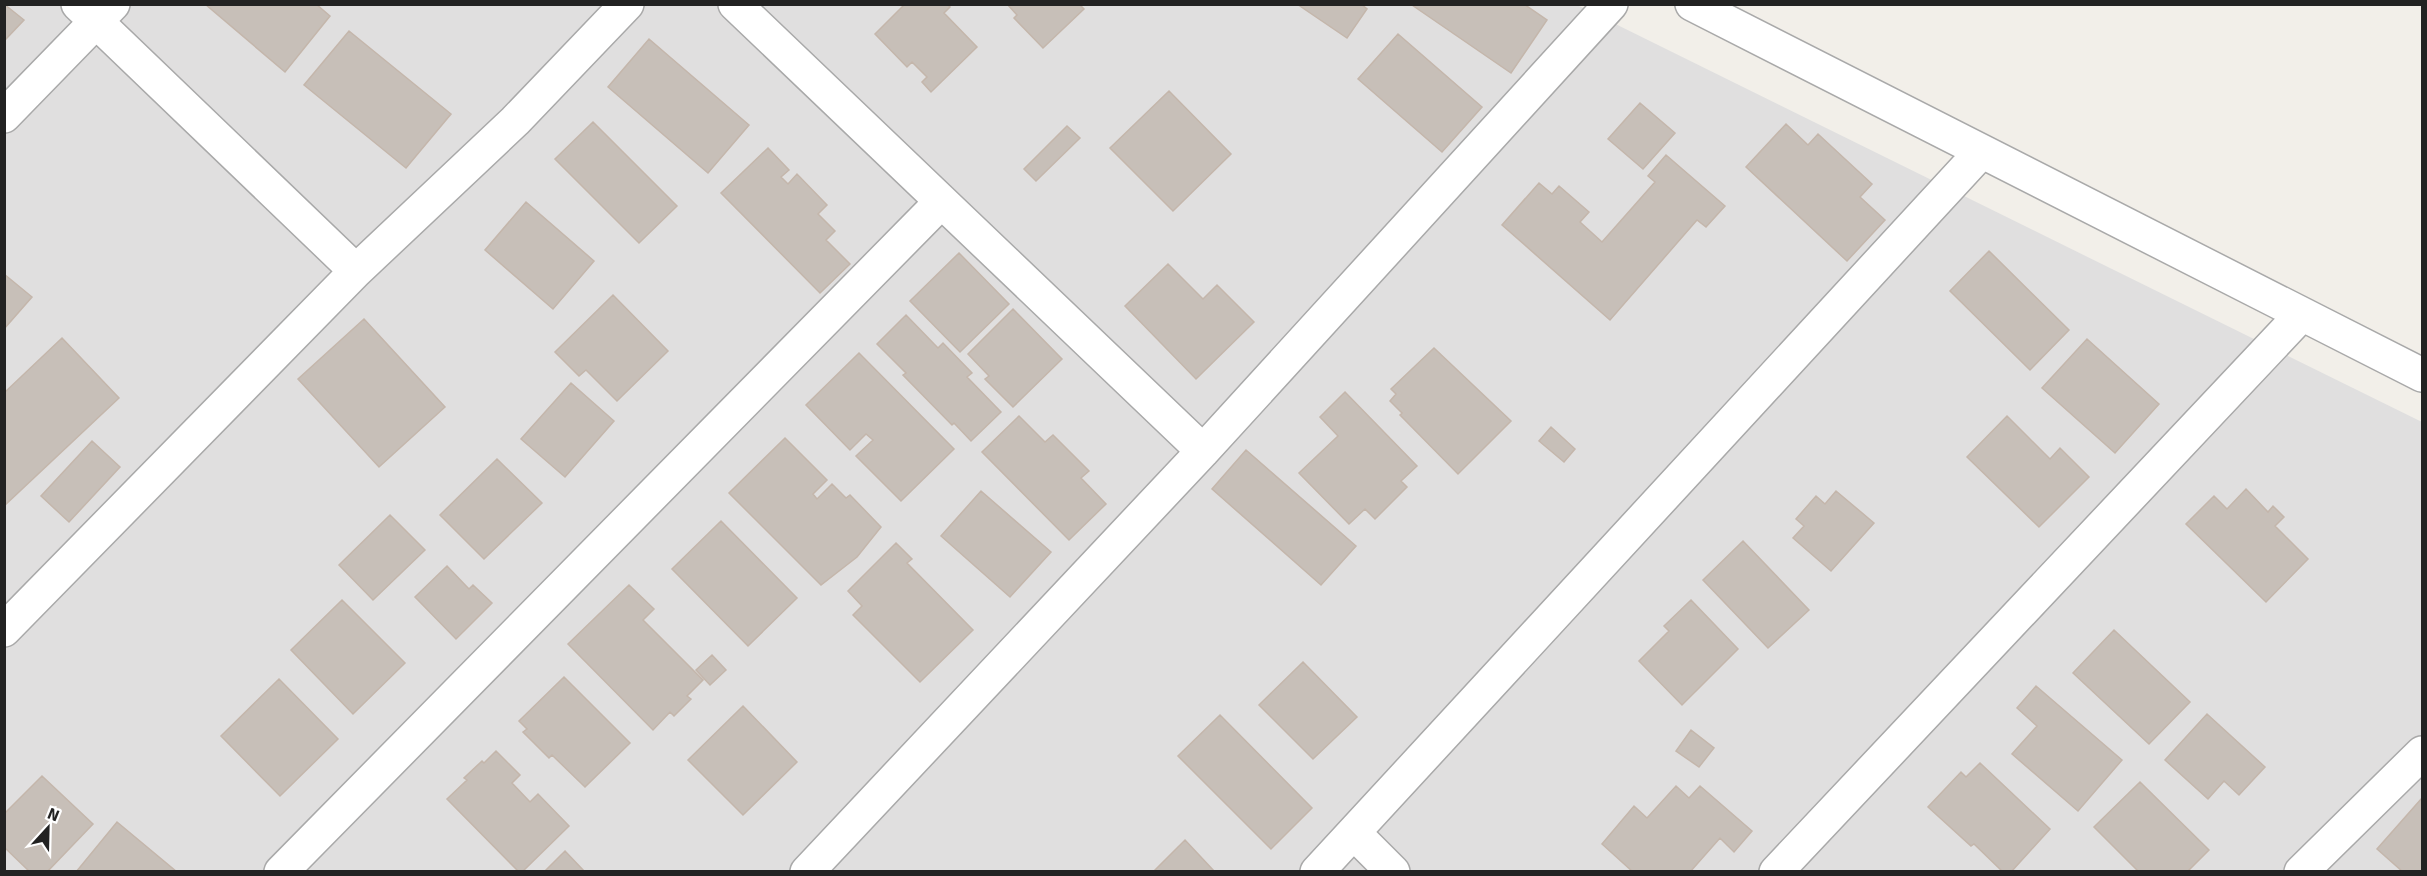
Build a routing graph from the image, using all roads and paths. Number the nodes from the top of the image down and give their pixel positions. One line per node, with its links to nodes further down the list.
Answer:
1 (627, 4): 9 (street)
2 (735, 4): 8 (street)
3 (1611, 4): 12 (street)
4 (1692, 4): 7 (street)
5 (96, 11): 6 (street); 9 (street)
6 (4, 116)
7 (1981, 152): 10 (street); 15 (street)
8 (941, 202): 12 (street); 16 (street)
9 (356, 271): 13 (street)
10 (2302, 314): 11 (street); 20 (street)
11 (2422, 375)
12 (1203, 451): 17 (street)
13 (4, 630)
14 (2422, 753): 21 (street)
15 (1354, 833): 18 (street); 19 (street)
16 (281, 872)
17 (807, 872)
18 (1317, 872)
19 (1393, 872)
20 (1776, 872)
21 (2301, 872)

